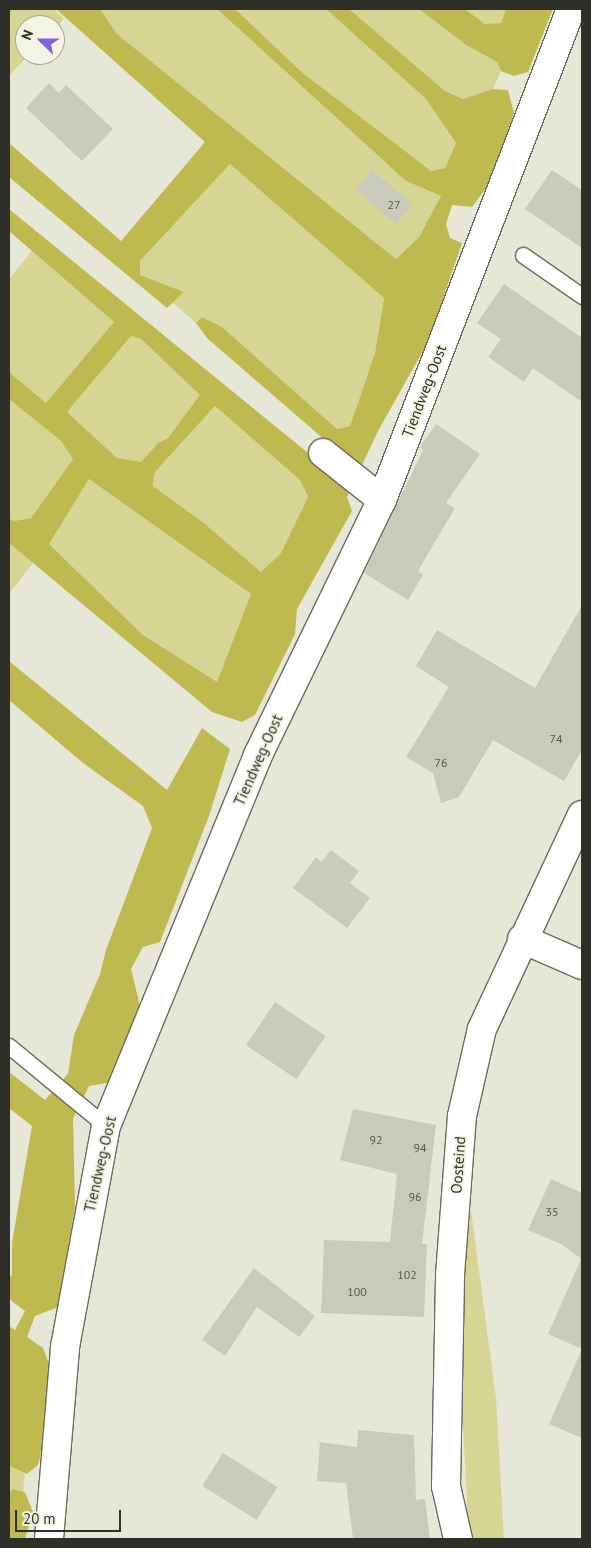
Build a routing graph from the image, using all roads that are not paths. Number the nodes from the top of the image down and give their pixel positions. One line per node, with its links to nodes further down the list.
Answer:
1 (571, 9): 5 (street, Tiendweg-Oost)
2 (523, 255): 3 (lane)
3 (582, 296)
4 (323, 453): 5 (street)
5 (382, 500): 10 (street, Tiendweg-Oost)
6 (582, 815): 7 (street, Oosteind)
7 (522, 939): 8 (street); 12 (street, Oosteind)
8 (582, 965)
9 (9, 1046): 10 (lane)
10 (101, 1123): 11 (street, Tiendweg-Oost)
11 (49, 1539)
12 (458, 1539)

